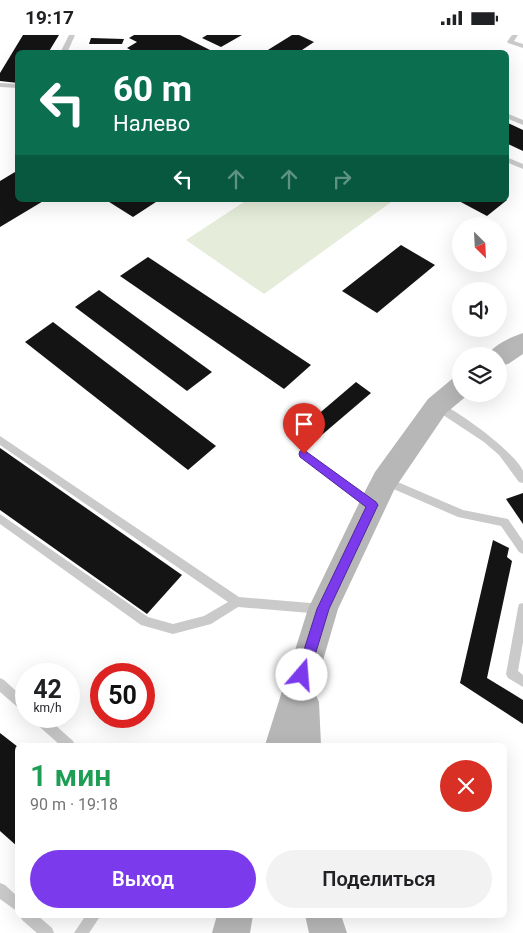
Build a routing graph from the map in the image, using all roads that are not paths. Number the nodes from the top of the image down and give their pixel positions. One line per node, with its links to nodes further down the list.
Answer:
1 (72, 35): 4 (lane)
2 (515, 35): 3 (lane)
3 (523, 46)
4 (64, 50)
5 (0, 85): 6 (lane)
6 (15, 85)
7 (509, 116): 8 (lane)
8 (523, 123)
9 (509, 160): 10 (lane)
10 (523, 167)
11 (523, 342): 12 (main road)
12 (507, 352)
13 (452, 394): 14 (main road)
14 (437, 407): 17 (lane); 18 (main road)
15 (0, 440): 22 (lane)
16 (304, 454): 19 (lane)
17 (523, 479)
18 (385, 480): 19 (main road); 21 (lane)
19 (372, 505): 24 (main road)
20 (0, 518): 22 (lane)
21 (523, 549)
22 (237, 603): 24 (lane)
23 (523, 608): 26 (lane)
24 (323, 609): 25 (main road)
25 (302, 675): 31 (main road); 32 (main road)
26 (523, 681)
27 (0, 684): 28 (lane)
28 (15, 697)
29 (50, 728): 30 (lane)
30 (67, 743)
31 (283, 743)
32 (304, 743)
33 (0, 890): 34 (lane)
34 (15, 903)
35 (30, 918): 39 (lane)
36 (92, 918): 40 (lane)
37 (234, 918): 41 (main road)
38 (325, 918): 42 (main road)
39 (47, 933)
40 (81, 933)
41 (231, 933)
42 (328, 933)

